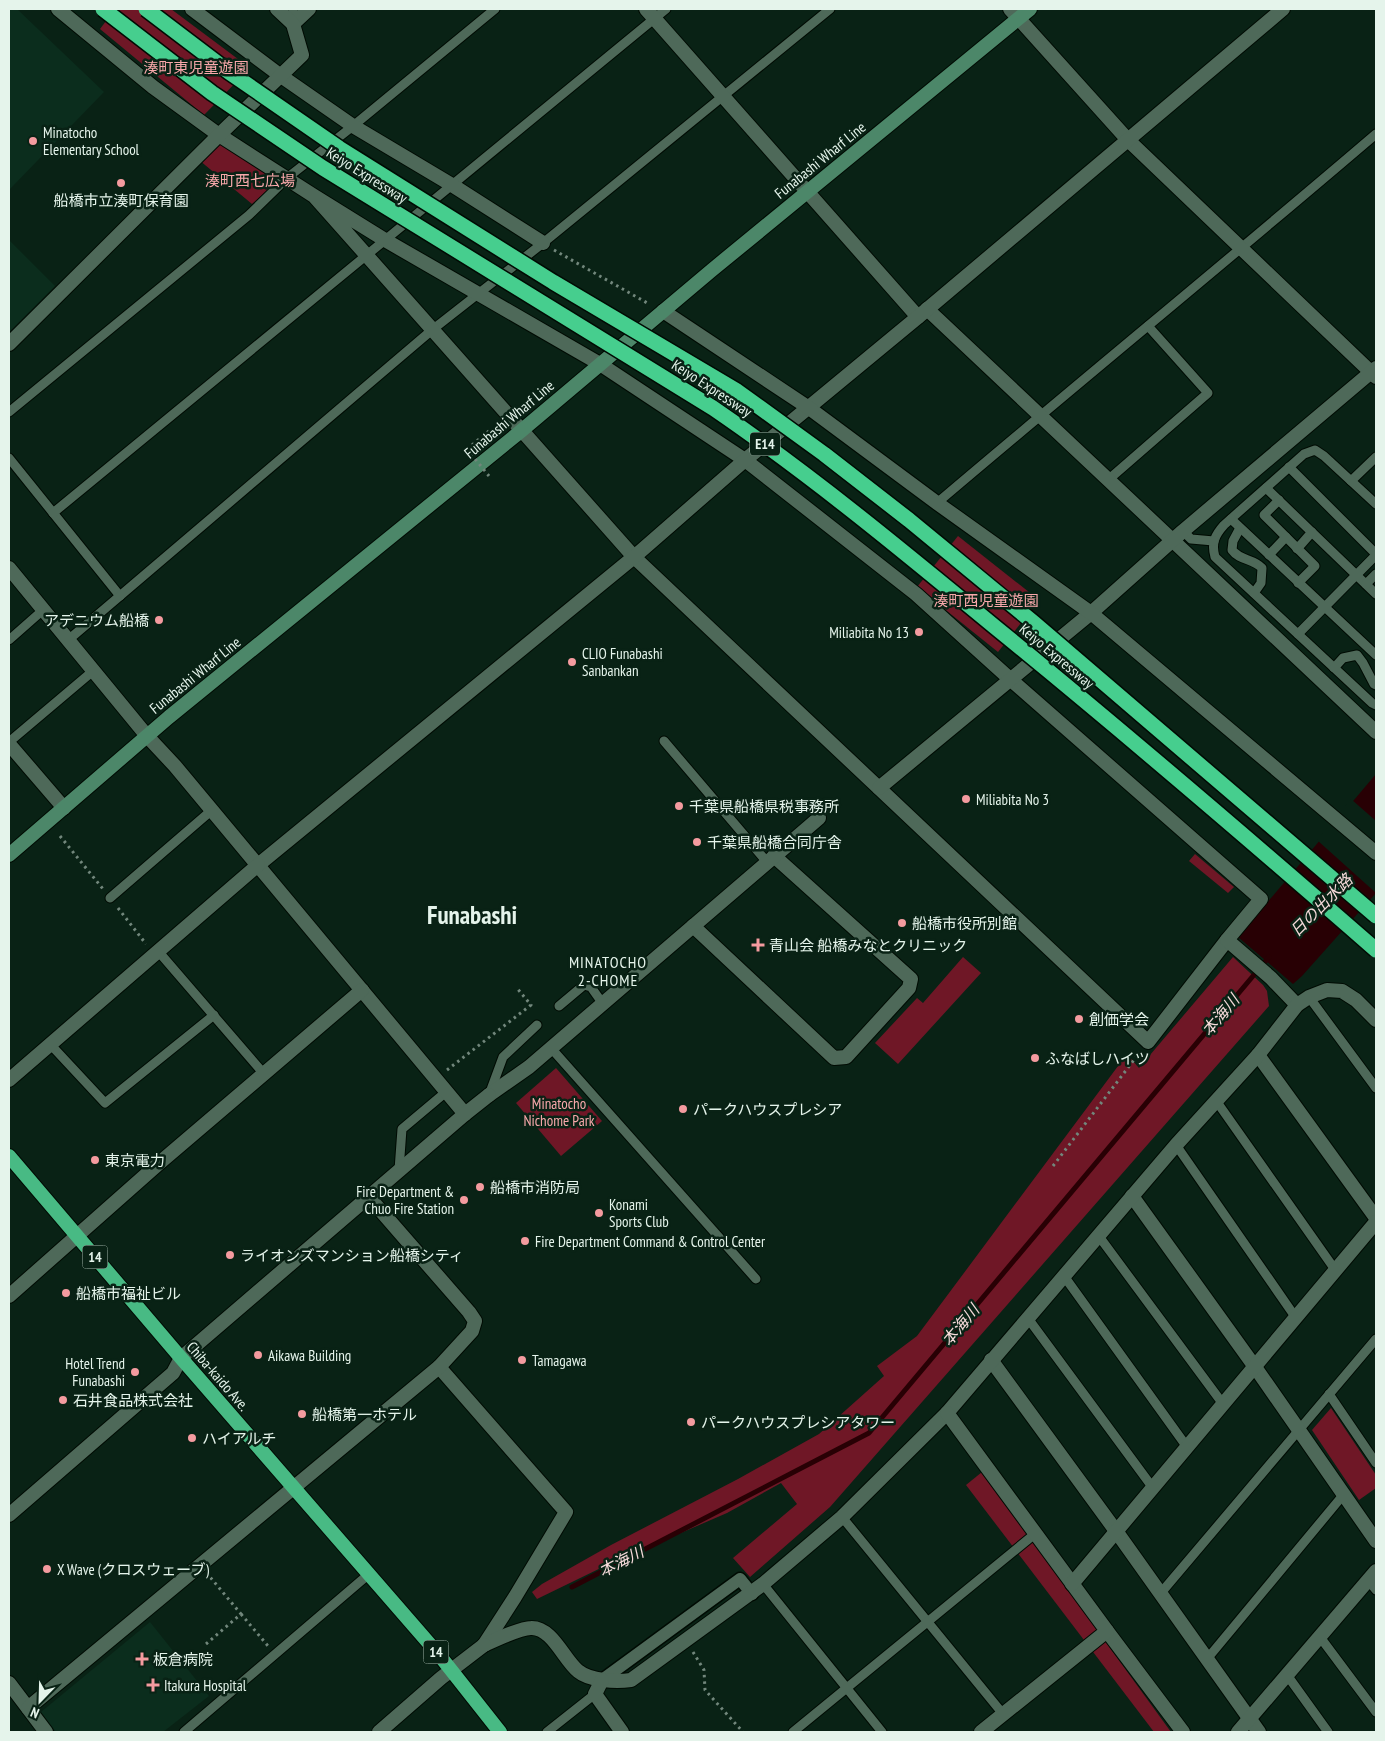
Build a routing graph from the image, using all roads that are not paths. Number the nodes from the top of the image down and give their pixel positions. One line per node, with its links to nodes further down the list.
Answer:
1 (58, 9): 19 (street)
2 (103, 9): 100 (highway, Keiyo Expressway / E14, bridge)
3 (146, 9): 97 (highway, Keiyo Expressway / E14, bridge)
4 (192, 9): 16 (street)
5 (277, 9): 15 (street)
6 (293, 9): 15 (lane)
7 (309, 9): 15 (street)
8 (495, 9): 18 (lane)
9 (666, 9): 13 (lane)
10 (830, 9): 17 (lane)
11 (1030, 9): 14 (main road, Funabashi Wharf Line)
12 (1283, 9): 21 (street)
13 (650, 14): 17 (street); 23 (lane)
14 (1014, 14): 21 (street); 24 (main road, Funabashi Wharf Line)
15 (293, 24): 16 (street)
16 (281, 76): 18 (street); 19 (street)
17 (722, 96): 24 (street); 27 (lane)
18 (354, 126): 22 (lane); 23 (street)
19 (219, 134): 22 (street); 35 (street)
20 (1376, 134): 28 (lane)
21 (1128, 140): 28 (street); 32 (street)
22 (287, 178): 25 (street); 39 (lane)
23 (452, 185): 26 (lane); 27 (street)
24 (807, 192): 31 (main road, Funabashi Wharf Line); 32 (street)
25 (314, 196): 26 (street); 29 (street)
26 (385, 240): 29 (lane); 30 (street)
27 (543, 243): 30 (lane)
28 (1242, 248): 33 (lane); 37 (street)
29 (366, 255): 34 (street); 52 (lane)
30 (478, 293): 34 (lane); 36 (street)
31 (663, 311): 36 (main road, Funabashi Wharf Line); 38 (street)
32 (922, 313): 38 (street); 40 (street)
33 (1148, 326): 40 (lane); 46 (lane)
34 (432, 330): 41 (street); 71 (lane)
35 (9, 344)
36 (600, 364): 41 (main road, Funabashi Wharf Line); 44 (street)
37 (1375, 373): 55 (street)
38 (809, 408): 44 (street); 50 (street)
39 (9, 412)
40 (1040, 416): 46 (street); 50 (lane)
41 (521, 431): 63 (street); 85 (main road, Funabashi Wharf Line)
42 (1376, 457): 47 (lane)
43 (9, 458): 52 (lane)
44 (745, 460): 63 (street); 81 (street)
45 (1289, 467): 47 (lane); 48 (lane); 61 (lane)
46 (1108, 480): 59 (street)
47 (1351, 481): 51 (lane)
48 (1266, 488): 49 (lane); 53 (lane)
49 (1279, 500): 56 (lane); 57 (lane)
50 (937, 503): 74 (street)
51 (1376, 504)
52 (53, 513): 71 (lane)
53 (1231, 519): 54 (lane); 58 (lane)
54 (1240, 528): 62 (lane); 69 (lane)
55 (1183, 531): 58 (lane); 59 (street)
56 (1312, 532): 60 (lane); 66 (lane)
57 (1286, 537): 60 (lane); 62 (lane)
58 (1214, 540): 69 (lane)
59 (1172, 541): 74 (street); 84 (street)
60 (1297, 549): 67 (lane)
61 (1376, 554): 66 (lane)
62 (1269, 555): 67 (lane)
63 (634, 557): 88 (street); 95 (street)
64 (9, 568): 73 (street)
65 (1376, 574): 68 (lane)
66 (1356, 575): 68 (lane); 72 (lane)
67 (1298, 583): 72 (lane)
68 (1366, 584): 70 (lane)
69 (1254, 593): 75 (lane)
70 (1376, 594)
71 (120, 596): 77 (lane)
72 (1324, 608): 75 (lane); 78 (lane)
73 (43, 610): 76 (lane); 77 (street)
74 (1092, 613): 81 (street); 92 (street)
75 (1298, 634): 79 (lane)
76 (9, 640)
77 (67, 640): 80 (street)
78 (1376, 655)
79 (1334, 668): 82 (lane); 83 (lane)
80 (93, 671): 85 (street); 87 (lane)
81 (1010, 679): 88 (street); 99 (street)
82 (1376, 685)
83 (1376, 705)
84 (1376, 732)
85 (147, 736): 89 (main road, Funabashi Wharf Line); 90 (street)
86 (664, 740): 94 (lane)
87 (9, 743): 89 (street)
88 (879, 788): 99 (street)
89 (64, 808): 93 (main road, Funabashi Wharf Line)
90 (212, 810): 95 (street); 96 (lane)
91 (819, 818): 94 (street)
92 (1376, 853)
93 (9, 855)
94 (771, 859): 98 (street); 98 (street)
95 (258, 865): 101 (street); 102 (street)
96 (110, 898)
97 (1376, 916)
98 (693, 926): 104 (street)
99 (1227, 940): 103 (street)
100 (1376, 950)
101 (158, 951): 106 (lane); 109 (street)
102 (362, 990): 112 (street); 115 (street)
103 (1303, 1001): 107 (street); 111 (street); 114 (lane)
104 (603, 1004): 105 (lane); 110 (street)
105 (559, 1006)
106 (214, 1015): 109 (lane); 112 (lane)
107 (1376, 1020)
108 (537, 1025): 116 (lane)
109 (50, 1044): 113 (street)
110 (551, 1048): 116 (street); 129 (lane)
111 (1258, 1055): 117 (street); 124 (street)
112 (264, 1074): 126 (street)
113 (9, 1080)
114 (1376, 1088)
115 (446, 1092): 118 (street); 121 (lane)
116 (489, 1096): 118 (street)
117 (1217, 1102): 119 (street); 127 (lane)
118 (465, 1114): 121 (street)
119 (1176, 1145): 123 (street); 132 (lane)
120 (9, 1156): 126 (highway, Chiba-kaido Ave. / 14)
121 (399, 1170): 122 (street)
122 (368, 1196): 134 (street); 136 (street)
123 (1132, 1196): 125 (street); 137 (street)
124 (1376, 1220): 127 (street)
125 (1098, 1235): 128 (street); 139 (lane)
126 (78, 1236): 130 (street); 134 (highway, Chiba-kaido Ave. / 14)
127 (1336, 1271): 132 (street)
128 (1064, 1276): 131 (street); 142 (lane)
129 (756, 1279)
130 (9, 1296)
131 (1027, 1318): 135 (street); 145 (lane)
132 (1296, 1318): 137 (street)
133 (1376, 1338): 138 (lane)
134 (181, 1358): 144 (highway, Chiba-kaido Ave. / 14); 147 (street)
135 (991, 1360): 140 (street); 149 (street)
136 (439, 1367): 144 (street); 161 (street)
137 (1255, 1367): 139 (street); 141 (street)
138 (1329, 1394): 141 (lane); 143 (lane)
139 (1223, 1404): 142 (street)
140 (947, 1413): 148 (street); 150 (street)
141 (1298, 1430): 146 (street); 157 (lane)
142 (1187, 1447): 145 (street)
143 (1376, 1462)
144 (294, 1488): 152 (highway, Chiba-kaido Ave. / 14); 169 (street)
145 (1153, 1488): 149 (street)
146 (1344, 1494): 151 (street); 162 (lane)
147 (9, 1516)
148 (842, 1517): 154 (street); 158 (lane)
149 (1116, 1531): 155 (street); 157 (street)
150 (1036, 1533): 155 (street); 158 (lane)
151 (1376, 1541)
152 (369, 1574): 163 (highway, Chiba-kaido Ave. / 14); 174 (lane)
153 (1374, 1580): 160 (street)
154 (763, 1584): 156 (street); 167 (lane)
155 (1072, 1584): 159 (street)
156 (752, 1594): 165 (street); 165 (street)
157 (1160, 1594): 162 (street)
158 (927, 1623): 167 (lane); 171 (lane)
159 (1107, 1631): 171 (street); 182 (street)
160 (1320, 1637): 164 (street); 170 (lane)
161 (484, 1645): 163 (street); 165 (street)
162 (1207, 1660): 172 (street)
163 (452, 1671): 175 (street); 176 (highway, Chiba-kaido Ave. / 14)
164 (1287, 1675): 172 (street); 185 (lane)
165 (602, 1680): 168 (street)
166 (9, 1684): 169 (street)
167 (847, 1688): 179 (lane); 180 (lane)
168 (595, 1694): 177 (lane); 178 (street)
169 (28, 1708): 173 (street)
170 (1376, 1712)
171 (1003, 1714): 181 (street)
172 (1249, 1719): 183 (street); 184 (street)
173 (46, 1732)
174 (184, 1732)
175 (379, 1732)
176 (500, 1732)
177 (547, 1732)
178 (622, 1732)
179 (793, 1732)
180 (882, 1732)
181 (981, 1732)
182 (1182, 1732)
183 (1238, 1732)
184 (1258, 1732)
185 (1328, 1732)

